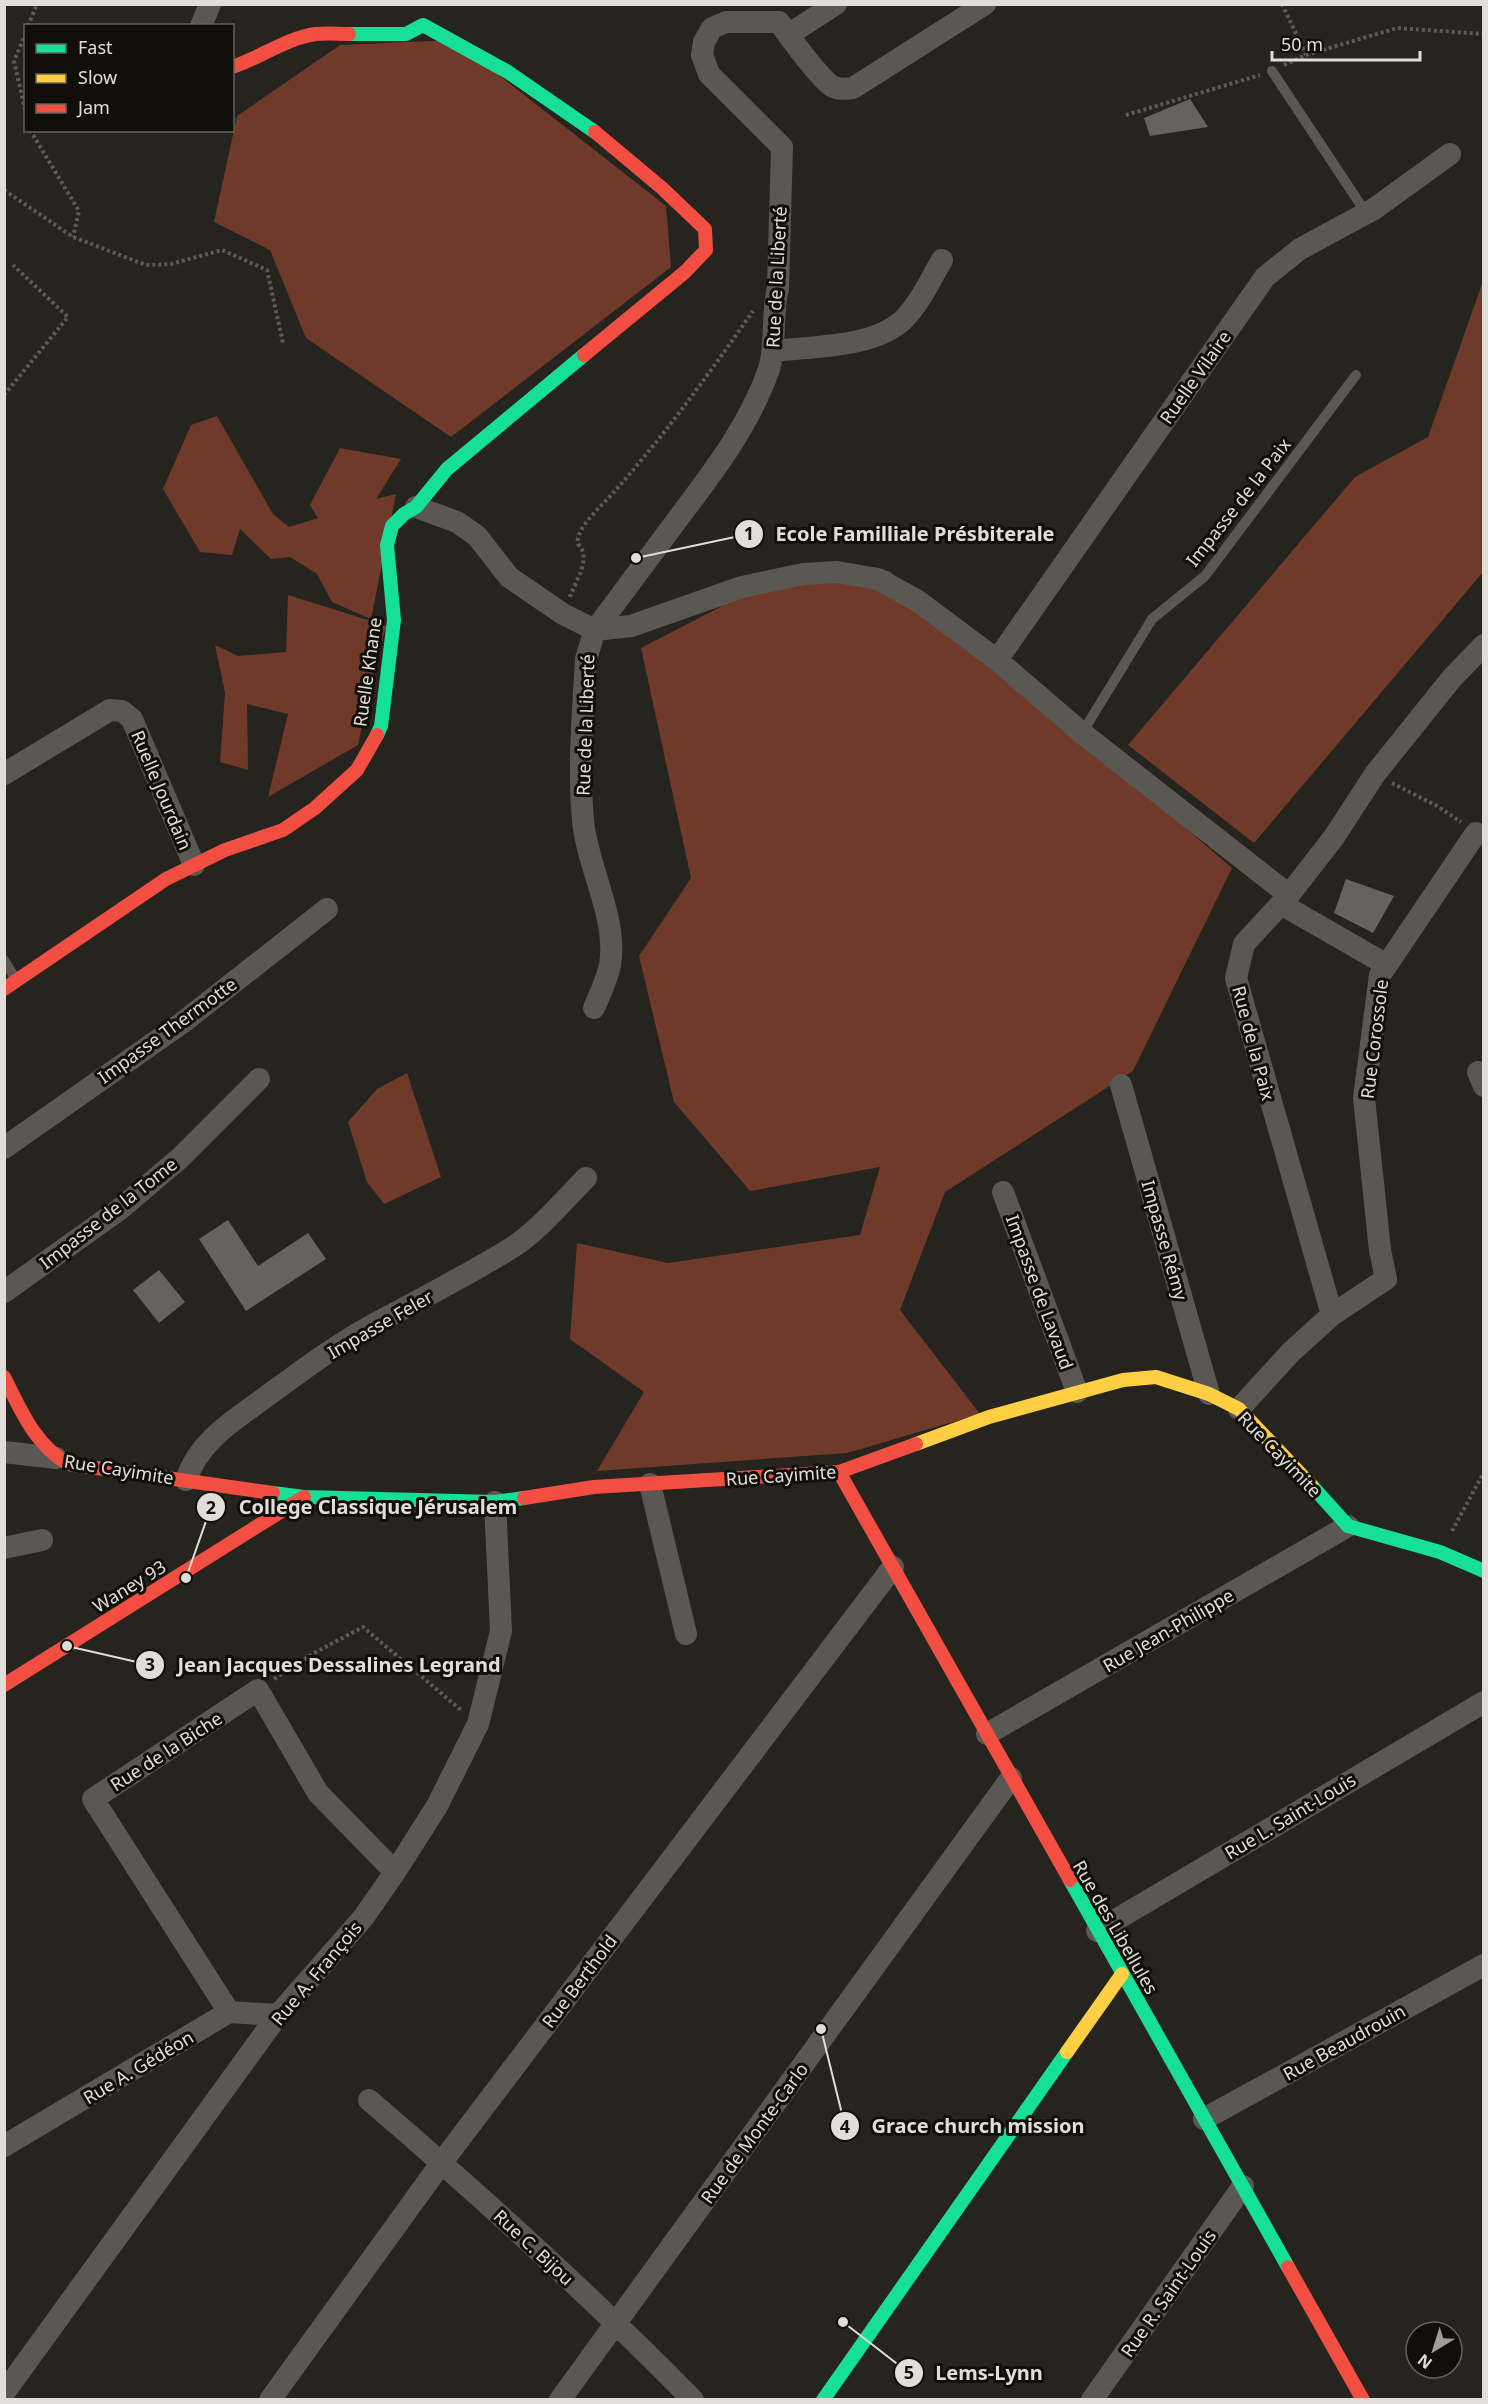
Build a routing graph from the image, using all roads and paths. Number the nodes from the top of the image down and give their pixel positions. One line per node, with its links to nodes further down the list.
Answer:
1 (37, 4): 7 (path)
2 (210, 4): 8 (street)
3 (836, 4): 10 (street)
4 (986, 4): 10 (street, Rue de la Liberté)
5 (1282, 4): 12 (path)
6 (423, 15): 13 (street); 29 (street, Ruelle Khane)
7 (29, 24)
8 (202, 24)
9 (1484, 34): 12 (path)
10 (788, 35): 26 (street, Rue de la Liberté)
11 (24, 38): 15 (path)
12 (1306, 55): 14 (path)
13 (234, 66)
14 (1272, 71): 16 (path); 20 (lane)
15 (24, 105)
16 (1126, 115)
17 (31, 132): 21 (path)
18 (1450, 154): 20 (street, Ruelle Vilaire)
19 (4, 190): 21 (path)
20 (1366, 213): 33 (street, Ruelle Vilaire)
21 (73, 237): 25 (path)
22 (942, 260): 26 (street)
23 (13, 266): 28 (path)
24 (758, 303): 30 (path)
25 (283, 343)
26 (774, 351): 31 (street, Rue de la Liberté)
27 (1356, 375): 34 (lane, Impasse de la Paix)
28 (4, 395)
29 (416, 507): 30 (street); 38 (street, Ruelle Khane)
30 (563, 614): 31 (street)
31 (595, 630): 33 (street); 45 (street, Rue de la Liberté)
32 (1484, 645): 36 (street, Rue de la Paix)
33 (997, 660): 34 (street)
34 (1082, 733): 39 (street)
35 (4, 774): 38 (street, Ruelle Jourdain)
36 (1375, 774): 37 (path); 39 (street, Rue de la Paix)
37 (1480, 834): 42 (street, Rue Corossole)
38 (194, 865): 43 (street, Ruelle Khane)
39 (1285, 899): 42 (street); 52 (street, Rue de la Paix)
40 (327, 909): 48 (street, Impasse Thermotte)
41 (4, 960): 43 (lane)
42 (1387, 965): 52 (street, Rue Corossole)
43 (17, 981): 44 (street, Ruelle Khane)
44 (4, 989)
45 (594, 1008)
46 (259, 1079): 51 (street, Impasse de la Tome)
47 (1121, 1085): 55 (street, Impasse Rémy)
48 (4, 1148)
49 (586, 1178): 61 (street, Impasse Feler)
50 (1003, 1192): 54 (street, Impasse de Lavaud)
51 (4, 1292)
52 (1332, 1315): 56 (street)
53 (4, 1377): 58 (street)
54 (1077, 1392): 55 (street, Rue Cayimite); 59 (street, Rue Cayimite)
55 (1209, 1394): 56 (street, Rue Cayimite)
56 (1239, 1409): 65 (street, Rue Cayimite)
57 (4, 1452): 58 (street, Rue Cayimite)
58 (56, 1458): 61 (street, Rue Cayimite)
59 (839, 1472): 62 (street, Rue Cayimite); 69 (street, Rue des Libellules)
60 (1484, 1472): 68 (path)
61 (186, 1480): 63 (street, Rue Cayimite)
62 (650, 1484): 64 (street, Rue Cayimite); 71 (street)
63 (304, 1497): 64 (street, Rue Cayimite); 72 (street, Waney 93)
64 (495, 1502): 75 (street, Rue A. François)
65 (1348, 1526): 68 (street); 76 (street, Rue Jean-Philippe)
66 (42, 1540): 67 (street)
67 (4, 1548)
68 (1440, 1552): 70 (street)
69 (893, 1567): 76 (street, Rue des Libellules); 87 (street, Rue Berthold)
70 (1484, 1571)
71 (686, 1634)
72 (4, 1685)
73 (258, 1690): 75 (path); 78 (street); 82 (street, Rue de la Biche)
74 (1484, 1702): 79 (street, Rue L. Saint-Louis)
75 (478, 1724): 78 (street, Rue A. François)
76 (987, 1734): 77 (street, Rue des Libellules)
77 (1011, 1778): 79 (street, Rue des Libellules); 89 (street, Rue de Monte-Carlo)
78 (395, 1872): 83 (street, Rue A. François)
79 (1097, 1931): 81 (street, Rue des Libellules)
80 (1484, 1965): 85 (street, Rue Beaudrouin)
81 (1122, 1974): 85 (street, Rue des Libellules); 94 (street)
82 (229, 2012): 83 (street); 86 (street, Rue A. Gédéon)
83 (278, 2015): 90 (street, Rue A. François)
84 (369, 2100): 87 (street, Rue C. Bijou)
85 (1204, 2119): 88 (street, Rue des Libellules)
86 (4, 2146)
87 (442, 2162): 89 (street, Rue C. Bijou); 91 (street, Rue Berthold)
88 (1243, 2186): 95 (street, Rue R. Saint-Louis); 96 (street, Rue des Libellules)
89 (616, 2324): 92 (street, Rue de Monte-Carlo); 93 (street, Rue C. Bijou)
90 (4, 2393)
91 (270, 2400)
92 (560, 2400)
93 (693, 2400)
94 (823, 2400)
95 (1092, 2400)
96 (1363, 2400)

